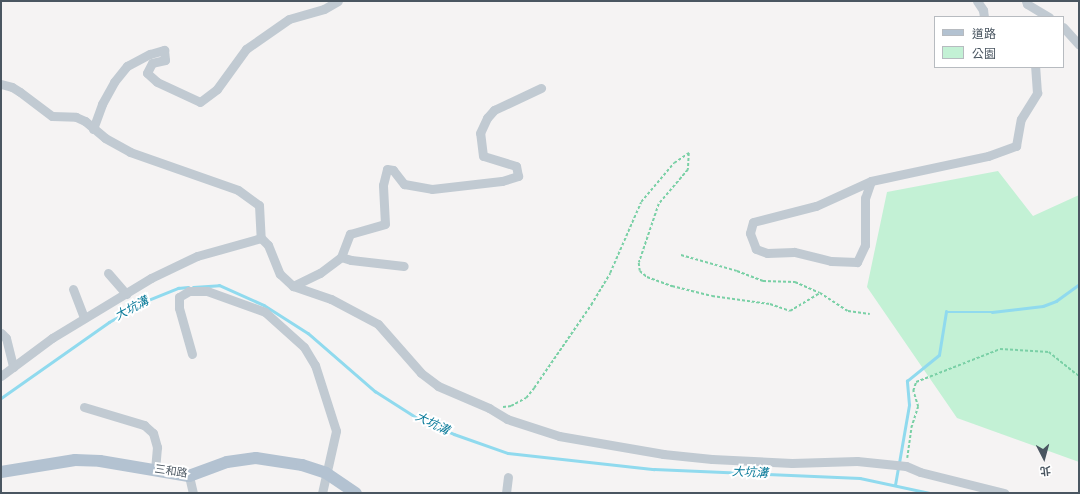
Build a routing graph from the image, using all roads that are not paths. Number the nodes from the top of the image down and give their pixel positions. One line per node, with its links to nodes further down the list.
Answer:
1 (338, 1): 11 (street)
2 (977, 1): 4 (street)
3 (1026, 1): 5 (street)
4 (984, 16)
5 (1046, 16)
6 (1064, 28): 7 (street)
7 (1079, 45)
8 (1035, 68): 12 (street)
9 (1, 84): 11 (street)
10 (541, 88): 14 (street)
11 (93, 129): 13 (street)
12 (871, 181): 12 (street)
13 (261, 238): 17 (street); 19 (street)
14 (341, 257): 15 (street); 17 (street)
15 (404, 266)
16 (108, 272): 19 (street)
17 (294, 286): 35 (street)
18 (73, 289): 20 (street)
19 (126, 294): 20 (street)
20 (84, 318): 23 (street)
21 (1, 333): 23 (street)
22 (192, 354): 28 (street)
23 (13, 367): 24 (street)
24 (1, 376)
25 (84, 407): 26 (street)
26 (155, 469): 27 (main road, 三和路); 29 (main road, 三和路)
27 (1, 472)
28 (326, 474): 29 (main road, 三和路); 32 (street); 33 (main road, 三和路)
29 (189, 476): 31 (street)
30 (508, 477): 34 (street)
31 (193, 493)
32 (322, 493)
33 (356, 493)
34 (506, 493)
35 (1004, 493)

